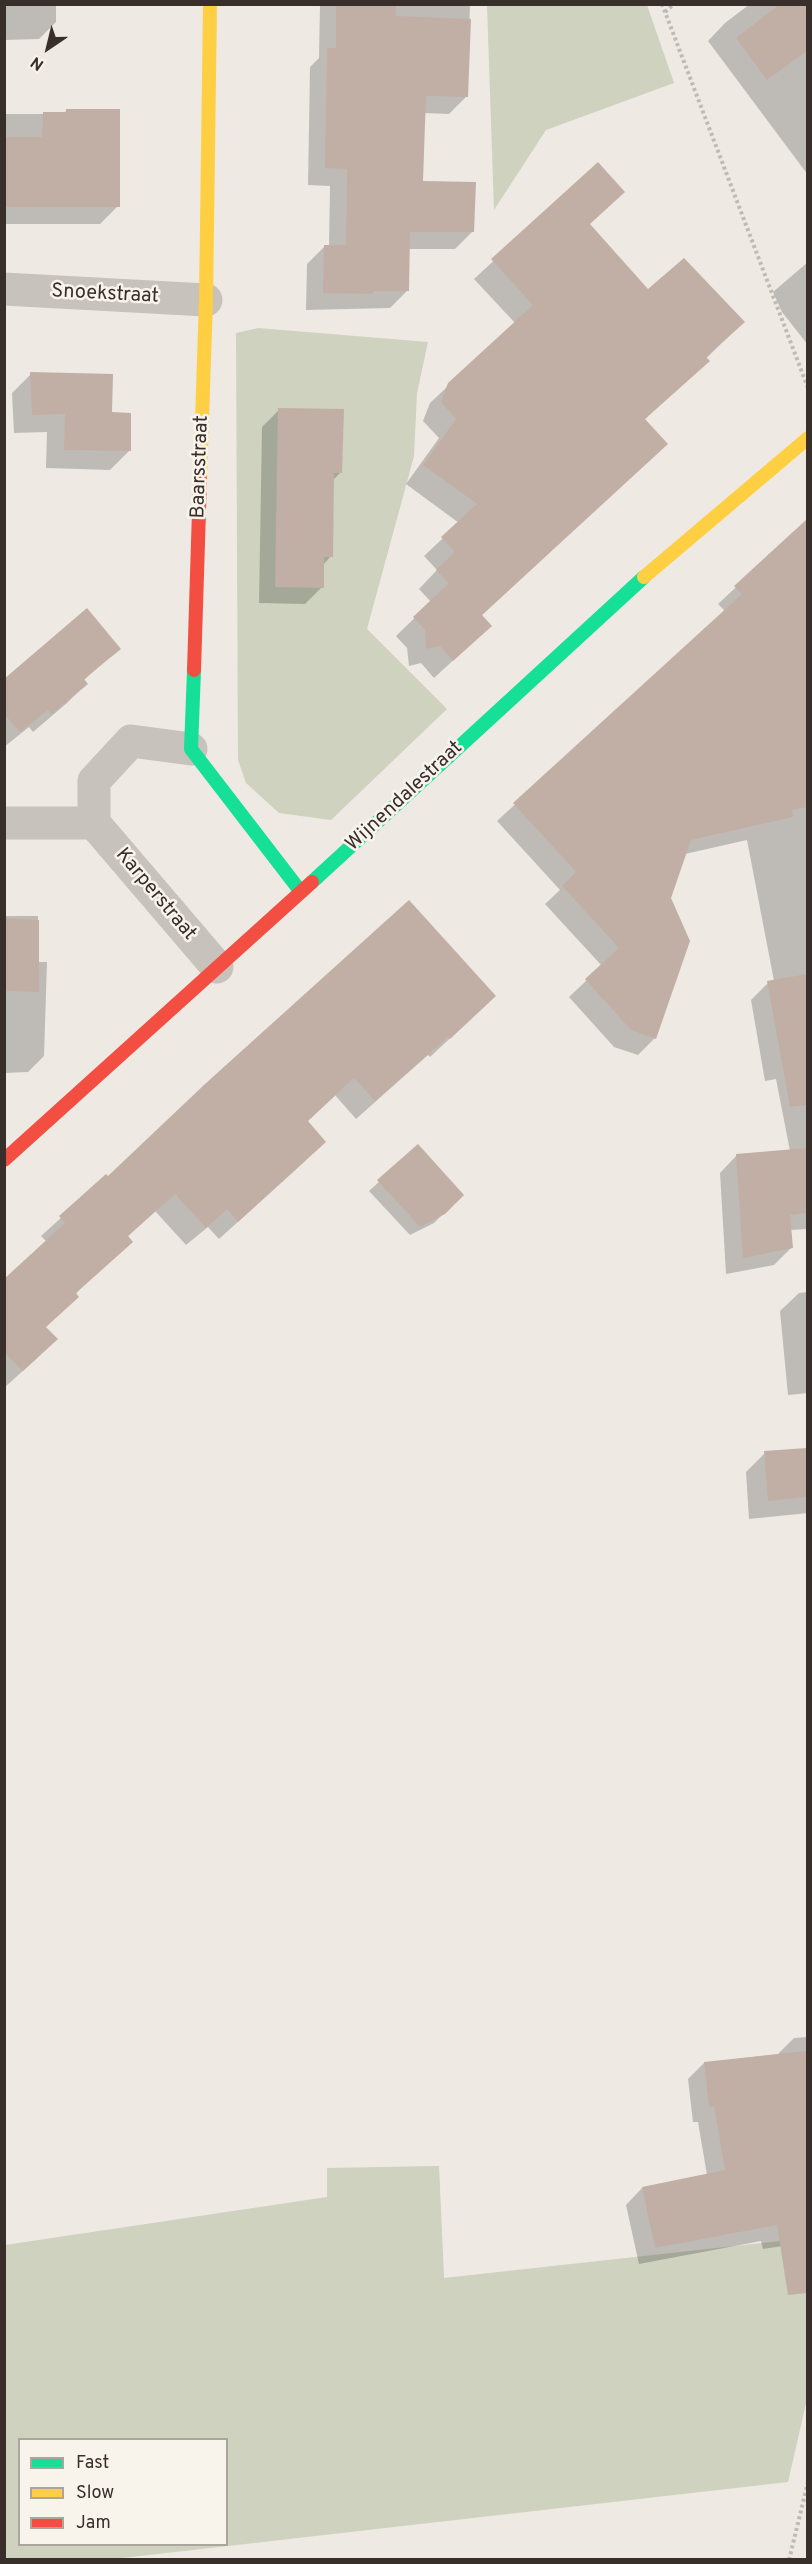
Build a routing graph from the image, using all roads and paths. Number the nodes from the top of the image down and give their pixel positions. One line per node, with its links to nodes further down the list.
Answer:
1 (210, 4): 6 (street, Baarsstraat)
2 (662, 4): 4 (path)
3 (674, 4): 4 (path)
4 (665, 12): 7 (path)
5 (4, 290): 6 (street, Snoekstraat)
6 (206, 300): 9 (street, Baarsstraat)
7 (807, 388)
8 (807, 438): 12 (street, Wijnendalestraat)
9 (191, 749): 10 (street); 12 (street)
10 (94, 823): 11 (street); 13 (street, Karperstraat)
11 (4, 824)
12 (301, 892): 13 (street, Wijnendalestraat)
13 (217, 968): 14 (street, Wijnendalestraat)
14 (4, 1160)
15 (807, 2482): 16 (path)
16 (789, 2559)

